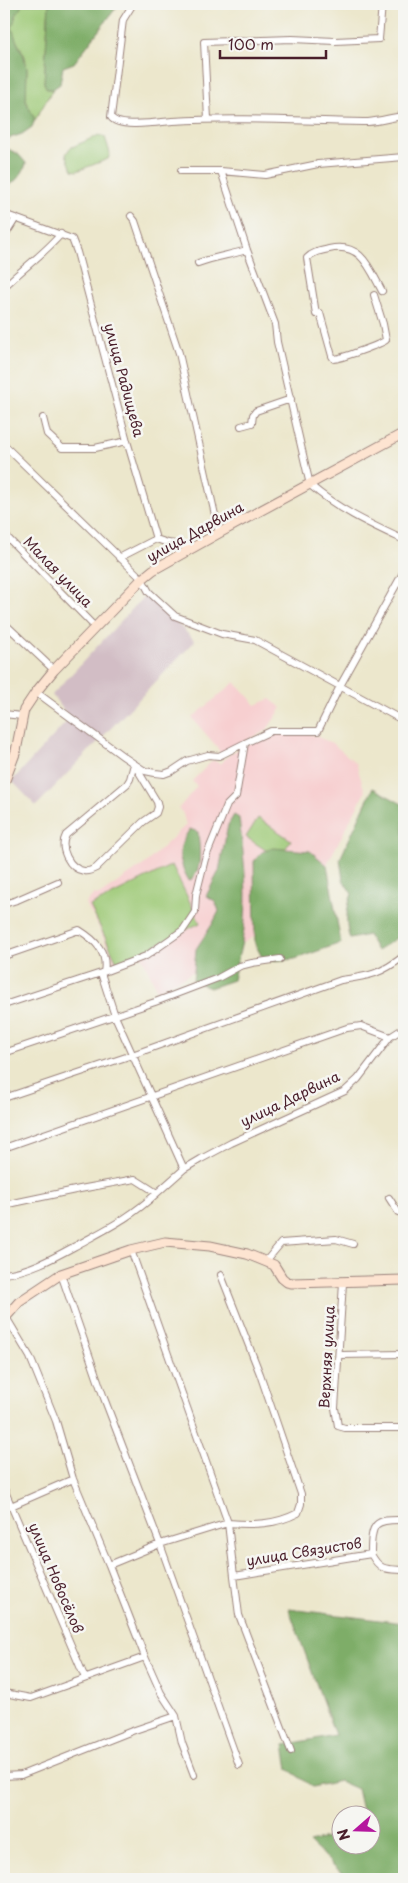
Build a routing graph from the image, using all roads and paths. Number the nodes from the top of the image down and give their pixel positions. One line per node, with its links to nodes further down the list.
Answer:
1 (133, 4): 4 (street)
2 (382, 4): 4 (street)
3 (404, 116): 4 (street)
4 (208, 119)
5 (404, 157): 7 (street)
6 (180, 171): 7 (street)
7 (221, 171): 13 (street)
8 (4, 214): 10 (street)
9 (131, 216): 25 (street)
10 (16, 218): 11 (street); 12 (street)
11 (61, 234): 15 (street); 22 (street, улица Радищева)
12 (4, 237)
13 (247, 250): 14 (street); 18 (street)
14 (198, 263)
15 (4, 287)
16 (382, 291): 17 (street)
17 (374, 295)
18 (291, 398): 20 (street); 24 (street)
19 (43, 418): 22 (street)
20 (242, 426)
21 (404, 433): 24 (street, улица Дарвина)
22 (127, 441): 27 (street, улица Радищева)
23 (4, 445): 30 (street)
24 (310, 485): 25 (street, улица Дарвина); 28 (street)
25 (219, 533): 29 (street, улица Дарвина)
26 (4, 534): 34 (street, Малая улица)
27 (156, 538): 29 (street); 30 (street)
28 (404, 540)
29 (196, 547): 32 (street, улица Дарвина)
30 (119, 558): 32 (street)
31 (404, 571): 36 (street)
32 (142, 579): 34 (street, улица Дарвина); 36 (street)
33 (4, 623): 35 (street)
34 (95, 627): 35 (street, улица Дарвина)
35 (54, 670): 37 (street, улица Дарвина)
36 (340, 686): 40 (street); 41 (street)
37 (36, 692): 39 (street, улица Дарвина); 42 (street)
38 (4, 714): 39 (street)
39 (22, 716): 43 (street, улица Дарвина)
40 (404, 721)
41 (245, 743): 42 (street); 49 (street)
42 (134, 764): 42 (street)
43 (4, 783)
44 (58, 882): 45 (street)
45 (4, 904)
46 (4, 956): 49 (street)
47 (404, 956): 55 (street)
48 (280, 959): 51 (street)
49 (103, 972): 50 (street); 51 (street)
50 (4, 1005)
51 (114, 1016): 54 (street); 55 (street)
52 (404, 1028): 53 (street)
53 (390, 1037): 56 (street); 59 (street, улица Дарвина)
54 (4, 1053)
55 (132, 1055): 56 (street); 57 (street)
56 (150, 1097): 58 (street); 59 (street)
57 (4, 1098)
58 (4, 1148)
59 (184, 1169): 60 (street, улица Дарвина)
60 (157, 1193): 62 (street); 67 (street, улица Дарвина)
61 (389, 1198): 63 (street)
62 (4, 1205)
63 (404, 1214)
64 (353, 1244): 66 (street)
65 (131, 1250): 66 (street); 68 (street); 80 (street)
66 (266, 1261): 71 (street)
67 (4, 1274)
68 (61, 1274): 72 (street); 81 (street)
69 (221, 1275): 80 (street)
70 (404, 1280): 71 (street)
71 (343, 1283): 74 (street, Верхняя улица)
72 (5, 1318): 76 (street)
73 (404, 1354): 74 (street)
74 (340, 1355): 75 (street, Верхняя улица)
75 (404, 1428)
76 (73, 1479): 78 (street); 83 (street)
77 (4, 1489): 78 (street, улица Новосёлов)
78 (11, 1506): 87 (street, улица Новосёлов)
79 (404, 1520): 82 (street)
80 (228, 1523): 81 (street); 85 (street)
81 (160, 1544): 83 (street); 91 (street)
82 (371, 1554): 84 (street, улица Связистов); 85 (street, улица Связистов)
83 (109, 1564): 86 (street)
84 (404, 1570)
85 (234, 1576): 90 (street, улица Связистов)
86 (145, 1656): 87 (street); 89 (street)
87 (85, 1678): 88 (street)
88 (4, 1693)
89 (176, 1716): 92 (street); 93 (street)
90 (291, 1751)
91 (239, 1765)
92 (194, 1775)
93 (4, 1776)

